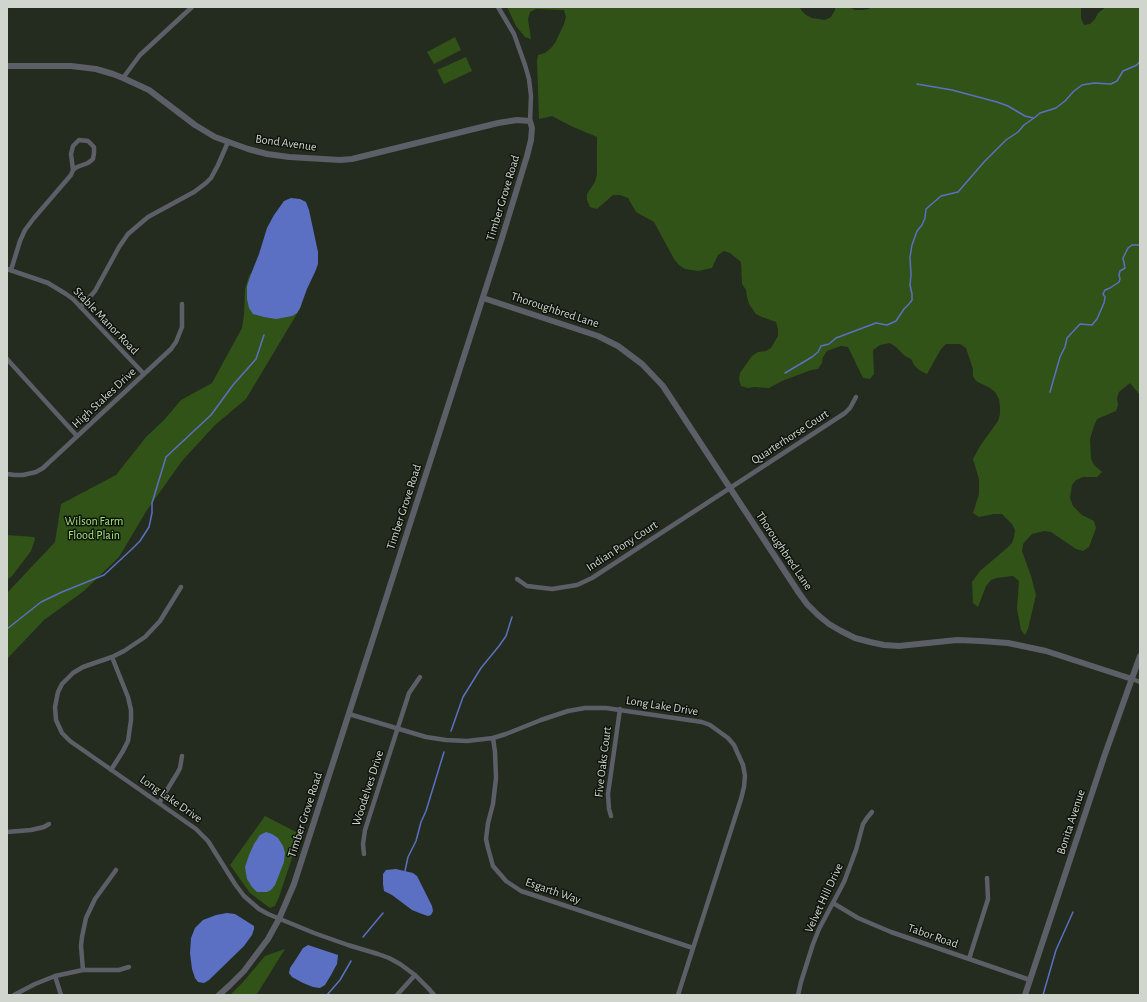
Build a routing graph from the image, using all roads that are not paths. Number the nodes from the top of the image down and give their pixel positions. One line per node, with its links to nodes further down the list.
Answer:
1 (192, 7): 4 (street)
2 (498, 7): 5 (street, Timber Grove Road)
3 (7, 66): 4 (street, Bond Avenue)
4 (123, 78): 6 (street, Bond Avenue)
5 (530, 121): 6 (street, Bond Avenue); 9 (street, Timber Grove Road)
6 (228, 142): 11 (street)
7 (74, 170): 7 (street); 8 (street)
8 (9, 269): 11 (street, Stable Manor Road)
9 (483, 298): 17 (street, Thoroughbred Lane); 26 (street, Timber Grove Road)
10 (182, 304): 13 (street, High Stakes Drive)
11 (80, 307): 13 (street, Stable Manor Road)
12 (7, 359): 15 (street)
13 (144, 374): 15 (street, High Stakes Drive)
14 (856, 397): 17 (street, Quarterhorse Court)
15 (77, 436): 16 (street, High Stakes Drive)
16 (7, 474)
17 (730, 488): 18 (street, Indian Pony Court); 23 (street, Thoroughbred Lane)
18 (517, 579)
19 (181, 587): 21 (street, Long Lake Drive)
20 (1140, 656): 23 (street, Bonita Avenue)
21 (112, 657): 30 (street); 30 (street, Long Lake Drive)
22 (420, 677): 27 (street, Woodelves Drive)
23 (1132, 679): 24 (street, Thoroughbred Lane); 47 (street, Bonita Avenue)
24 (1140, 682)
25 (620, 710): 28 (street, Long Lake Drive); 33 (street, Five Oaks Court); 41 (street, Long Lake Drive)
26 (349, 714): 27 (street, Long Lake Drive); 40 (street, Timber Grove Road)
27 (398, 729): 28 (street, Long Lake Drive); 36 (street, Woodelves Drive)
28 (493, 738): 41 (street, Esgarth Way)
29 (182, 756): 31 (street)
30 (111, 770): 31 (street, Long Lake Drive)
31 (158, 803): 40 (street, Long Lake Drive)
32 (872, 812): 39 (street, Velvet Hill Drive)
33 (611, 816)
34 (49, 824): 35 (street)
35 (7, 832)
36 (364, 854)
37 (116, 870): 44 (street)
38 (987, 878): 42 (street)
39 (833, 903): 42 (street, Tabor Road); 54 (street, Velvet Hill Drive)
40 (279, 919): 45 (street, Long Lake Drive); 50 (street, Timber Grove Road)
41 (694, 948): 53 (street, Long Lake Drive)
42 (969, 959): 47 (street, Tabor Road)
43 (129, 967): 44 (street)
44 (83, 970): 46 (street)
45 (415, 975): 51 (street); 52 (street, Long Lake Drive)
46 (55, 976): 48 (street); 49 (street)
47 (1030, 980): 55 (street, Bonita Avenue)
48 (14, 995)
49 (61, 995)
50 (219, 995)
51 (397, 995)
52 (434, 995)
53 (678, 995)
54 (798, 995)
55 (1025, 995)

